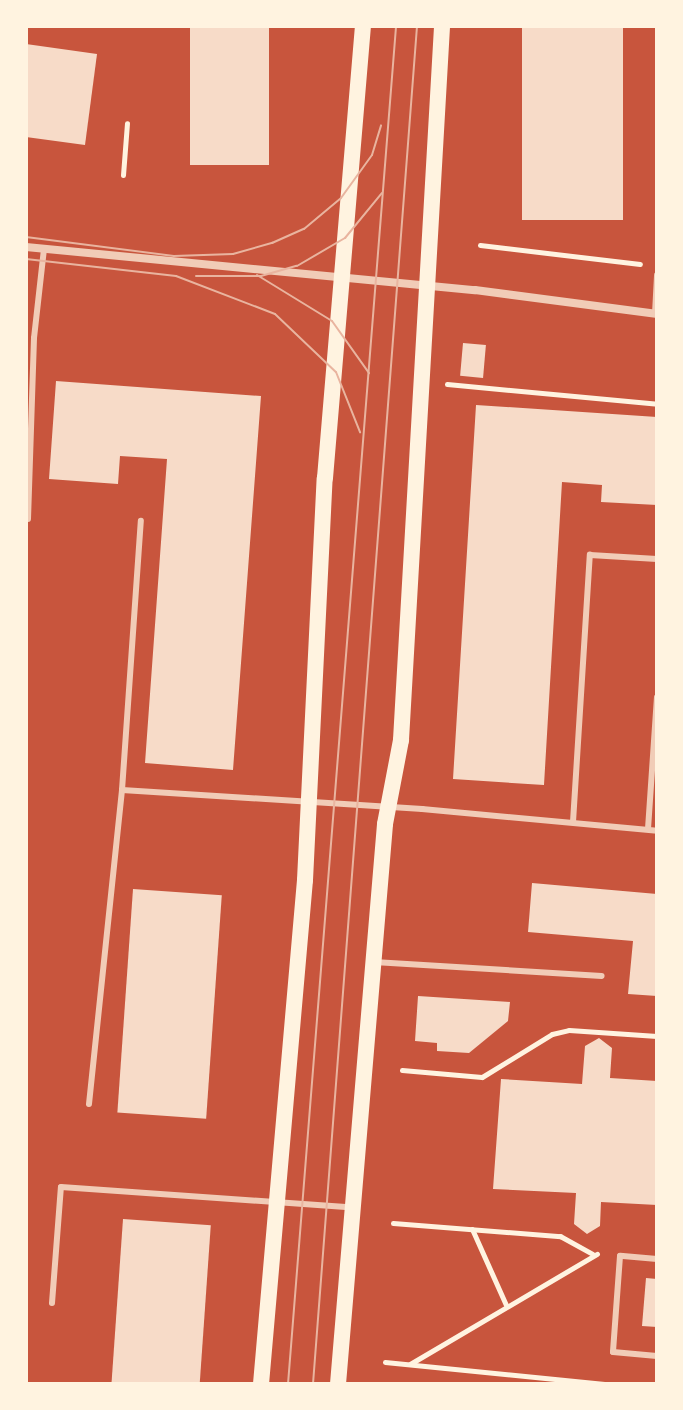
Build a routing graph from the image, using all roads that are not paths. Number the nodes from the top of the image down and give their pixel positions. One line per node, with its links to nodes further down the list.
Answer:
1 (363, 26): 6 (main road)
2 (442, 26): 7 (main road)
3 (26, 247): 4 (street)
4 (44, 249): 6 (street); 9 (lane)
5 (657, 275): 8 (lane)
6 (343, 279): 7 (street); 14 (main road)
7 (426, 285): 8 (street); 15 (main road)
8 (656, 314)
9 (28, 519)
10 (141, 521): 13 (lane)
11 (657, 559): 16 (lane)
12 (657, 697): 17 (lane)
13 (122, 790): 14 (lane); 21 (lane)
14 (309, 803): 15 (lane); 22 (main road)
15 (388, 807): 16 (lane); 19 (main road)
16 (573, 822): 17 (lane)
17 (648, 829): 18 (lane)
18 (657, 831)
19 (373, 962): 20 (lane); 23 (main road)
20 (602, 976)
21 (89, 1104)
22 (277, 1202): 23 (lane); 25 (lane); 27 (main road)
23 (353, 1208): 28 (main road)
24 (657, 1259): 26 (lane)
25 (52, 1303)
26 (657, 1356)
27 (261, 1384)
28 (338, 1384)

